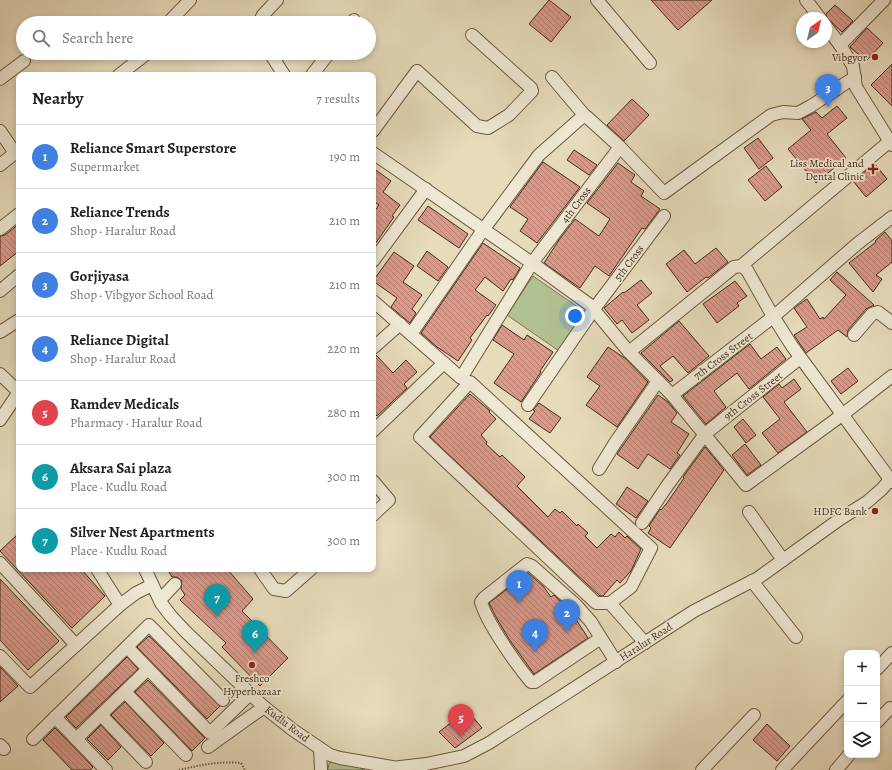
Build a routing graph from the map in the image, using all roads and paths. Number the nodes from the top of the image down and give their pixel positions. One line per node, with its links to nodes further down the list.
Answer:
1 (190, 0): 7 (street)
2 (277, 0): 8 (street)
3 (597, 0): 16 (street)
4 (806, 0): 6 (street)
5 (884, 0): 11 (street)
6 (815, 12)
7 (175, 16)
8 (262, 16)
9 (832, 34): 11 (street)
10 (472, 35): 24 (street)
11 (840, 45): 21 (street)
12 (138, 60): 17 (street)
13 (274, 60): 18 (street)
14 (324, 60): 19 (street)
15 (24, 61): 22 (street)
16 (650, 63)
17 (123, 72)
18 (282, 72)
19 (314, 72)
20 (552, 77): 23 (street)
21 (855, 77): 26 (street); 27 (street)
22 (0, 79)
23 (585, 116): 27 (street); 37 (street)
24 (376, 127)
25 (0, 131): 28 (street)
26 (891, 143): 40 (street)
27 (620, 147): 39 (street, 4th Cross)
28 (16, 151)
29 (16, 153): 31 (street)
30 (376, 157): 32 (street)
31 (0, 165)
32 (426, 189): 37 (street); 38 (street)
33 (16, 216): 36 (street)
34 (664, 216): 46 (street, 5th Cross)
35 (892, 217): 47 (street, 7th Cross Street)
36 (0, 229)
37 (483, 230): 39 (street); 52 (street)
38 (376, 257)
39 (532, 263): 46 (street); 57 (street, 4th Cross)
40 (741, 266): 47 (street); 55 (street)
41 (16, 278): 43 (street)
42 (16, 285): 44 (street)
43 (0, 291)
44 (0, 298)
45 (376, 303): 50 (street)
46 (594, 309): 55 (street); 64 (street, 5th Cross)
47 (774, 317): 56 (street); 62 (street, 7th Cross Street)
48 (16, 322): 51 (street)
49 (892, 323): 53 (street)
50 (400, 324): 52 (street); 54 (street)
51 (0, 332)
52 (411, 334): 57 (street)
53 (854, 335)
54 (376, 345)
55 (629, 352): 60 (street)
56 (800, 358): 65 (street); 68 (street, 9th Cross Street)
57 (444, 363): 67 (street)
58 (0, 374): 61 (street)
59 (892, 376): 65 (street)
60 (658, 381): 62 (street); 69 (street)
61 (16, 389)
62 (672, 395): 68 (street)
63 (16, 396): 66 (street)
64 (528, 405)
65 (842, 415): 68 (street); 70 (street)
66 (0, 420)
67 (376, 428)
68 (705, 434): 74 (street, 9th Cross Street)
69 (599, 469)
70 (891, 479): 75 (street, Haralur Road)
71 (376, 484): 72 (street)
72 (376, 511)
73 (749, 512): 75 (street)
74 (642, 523)
75 (783, 560): 81 (street, Haralur Road)
76 (0, 563): 90 (street)
77 (99, 572): 86 (street)
78 (146, 572): 83 (street, Kudlu Road)
79 (262, 572): 80 (street)
80 (308, 572)
81 (752, 581): 87 (street); 89 (street, Haralur Road)
82 (175, 584): 84 (street)
83 (152, 585): 84 (street, Kudlu Road); 86 (street)
84 (160, 600): 98 (street, Kudlu Road)
85 (610, 603): 85 (street); 89 (street)
86 (120, 605): 90 (street)
87 (796, 637)
88 (601, 638): 88 (street); 94 (street)
89 (645, 643): 94 (street, Haralur Road)
90 (76, 645): 93 (street)
91 (127, 647): 96 (street); 99 (street); 105 (street)
92 (892, 653): 95 (street)
93 (0, 656)
94 (616, 662): 114 (street, Haralur Road)
95 (880, 666)
96 (148, 669): 97 (street); 98 (street)
97 (125, 692): 103 (street); 111 (street)
98 (250, 694): 101 (street, Kudlu Road)
99 (223, 700)
100 (844, 704): 121 (street)
101 (264, 708): 109 (street); 110 (street, Kudlu Road)
102 (890, 708): 106 (street)
103 (101, 715): 108 (street); 113 (street)
104 (754, 715): 120 (street)
105 (55, 717): 107 (street); 108 (street)
106 (880, 719)
107 (33, 739)
108 (76, 739): 116 (street)
109 (208, 747)
110 (320, 748): 115 (street, Kudlu Road); 119 (street)
111 (186, 755)
112 (846, 758): 122 (street)
113 (146, 762)
114 (432, 767): 115 (street, Haralur Road)
115 (387, 769)
116 (106, 770)
117 (179, 770): 118 (path)
118 (245, 770)
119 (321, 770)
120 (702, 770)
121 (782, 770)
122 (836, 770)

